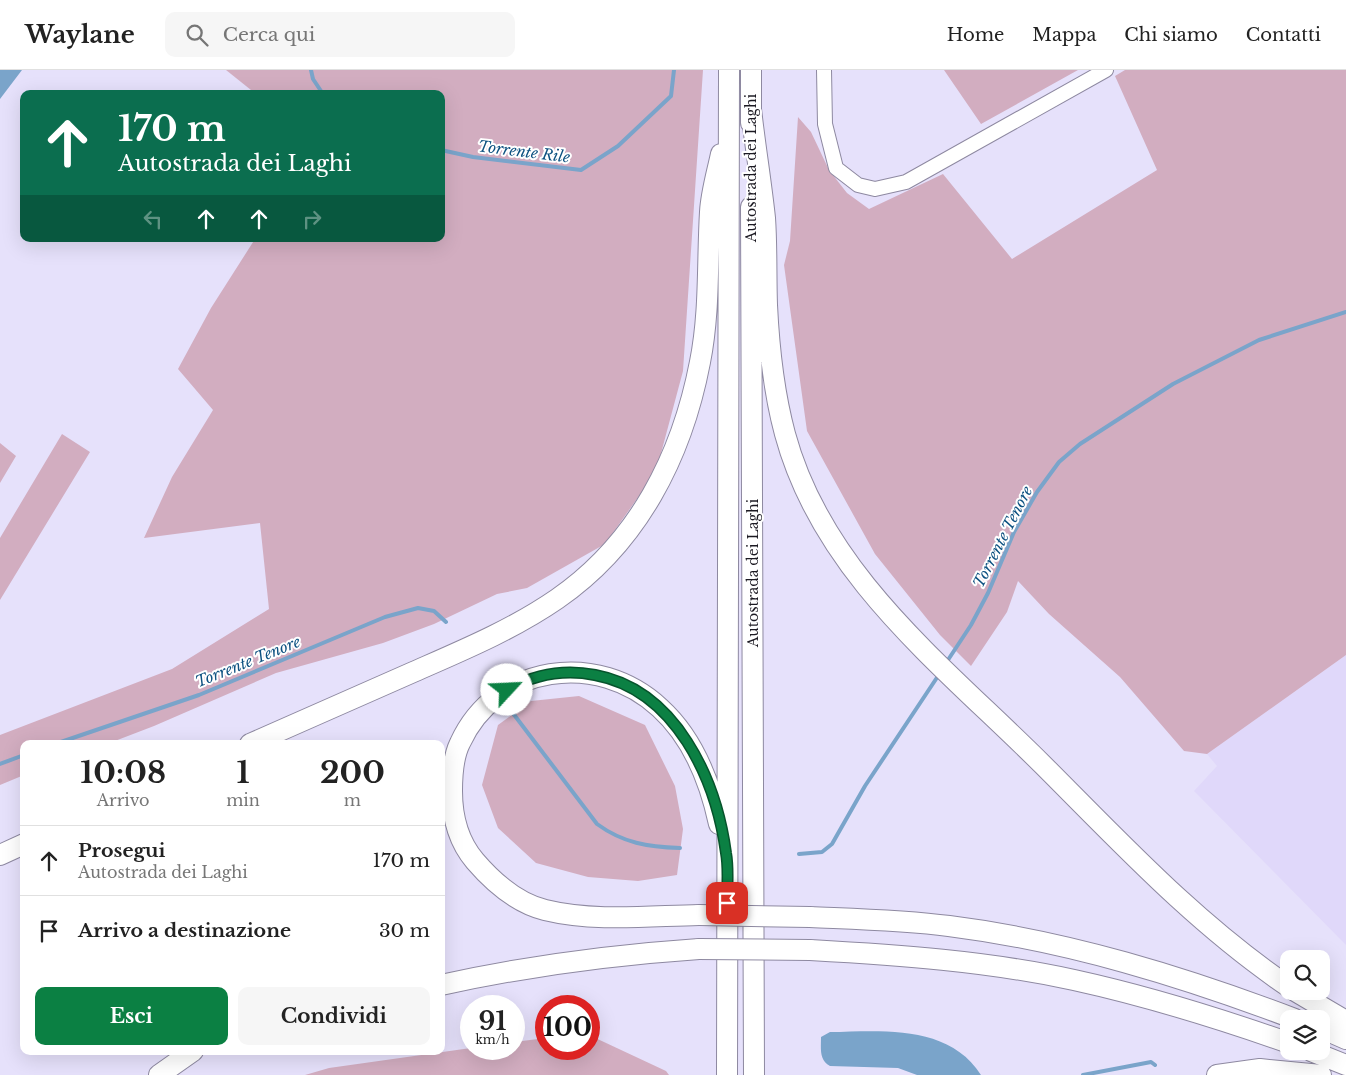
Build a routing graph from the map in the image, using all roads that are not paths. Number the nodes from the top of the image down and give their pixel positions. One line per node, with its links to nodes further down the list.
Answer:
1 (729, 70): 5 (highway, Autostrada dei Laghi)
2 (751, 70): 6 (highway, Autostrada dei Laghi)
3 (824, 70): 4 (street)
4 (1106, 70)
5 (729, 108): 7 (highway); 10 (highway, Autostrada dei Laghi)
6 (751, 109): 11 (highway); 24 (highway, Autostrada dei Laghi)
7 (259, 740)
8 (20, 846): 9 (highway)
9 (0, 854)
10 (726, 854): 14 (highway, bridge); 23 (highway, Autostrada dei Laghi)
11 (1280, 981)
12 (445, 984): 17 (highway, bridge)
13 (1310, 1000): 15 (highway)
14 (1280, 1014)
15 (1346, 1021)
16 (1330, 1032): 18 (highway)
17 (1280, 1039)
18 (1346, 1039)
19 (187, 1055): 22 (highway)
20 (1330, 1059): 21 (highway)
21 (1346, 1066)
22 (159, 1075)
23 (728, 1075)
24 (754, 1075)
25 (1217, 1075): 26 (highway)
26 (1321, 1075)

